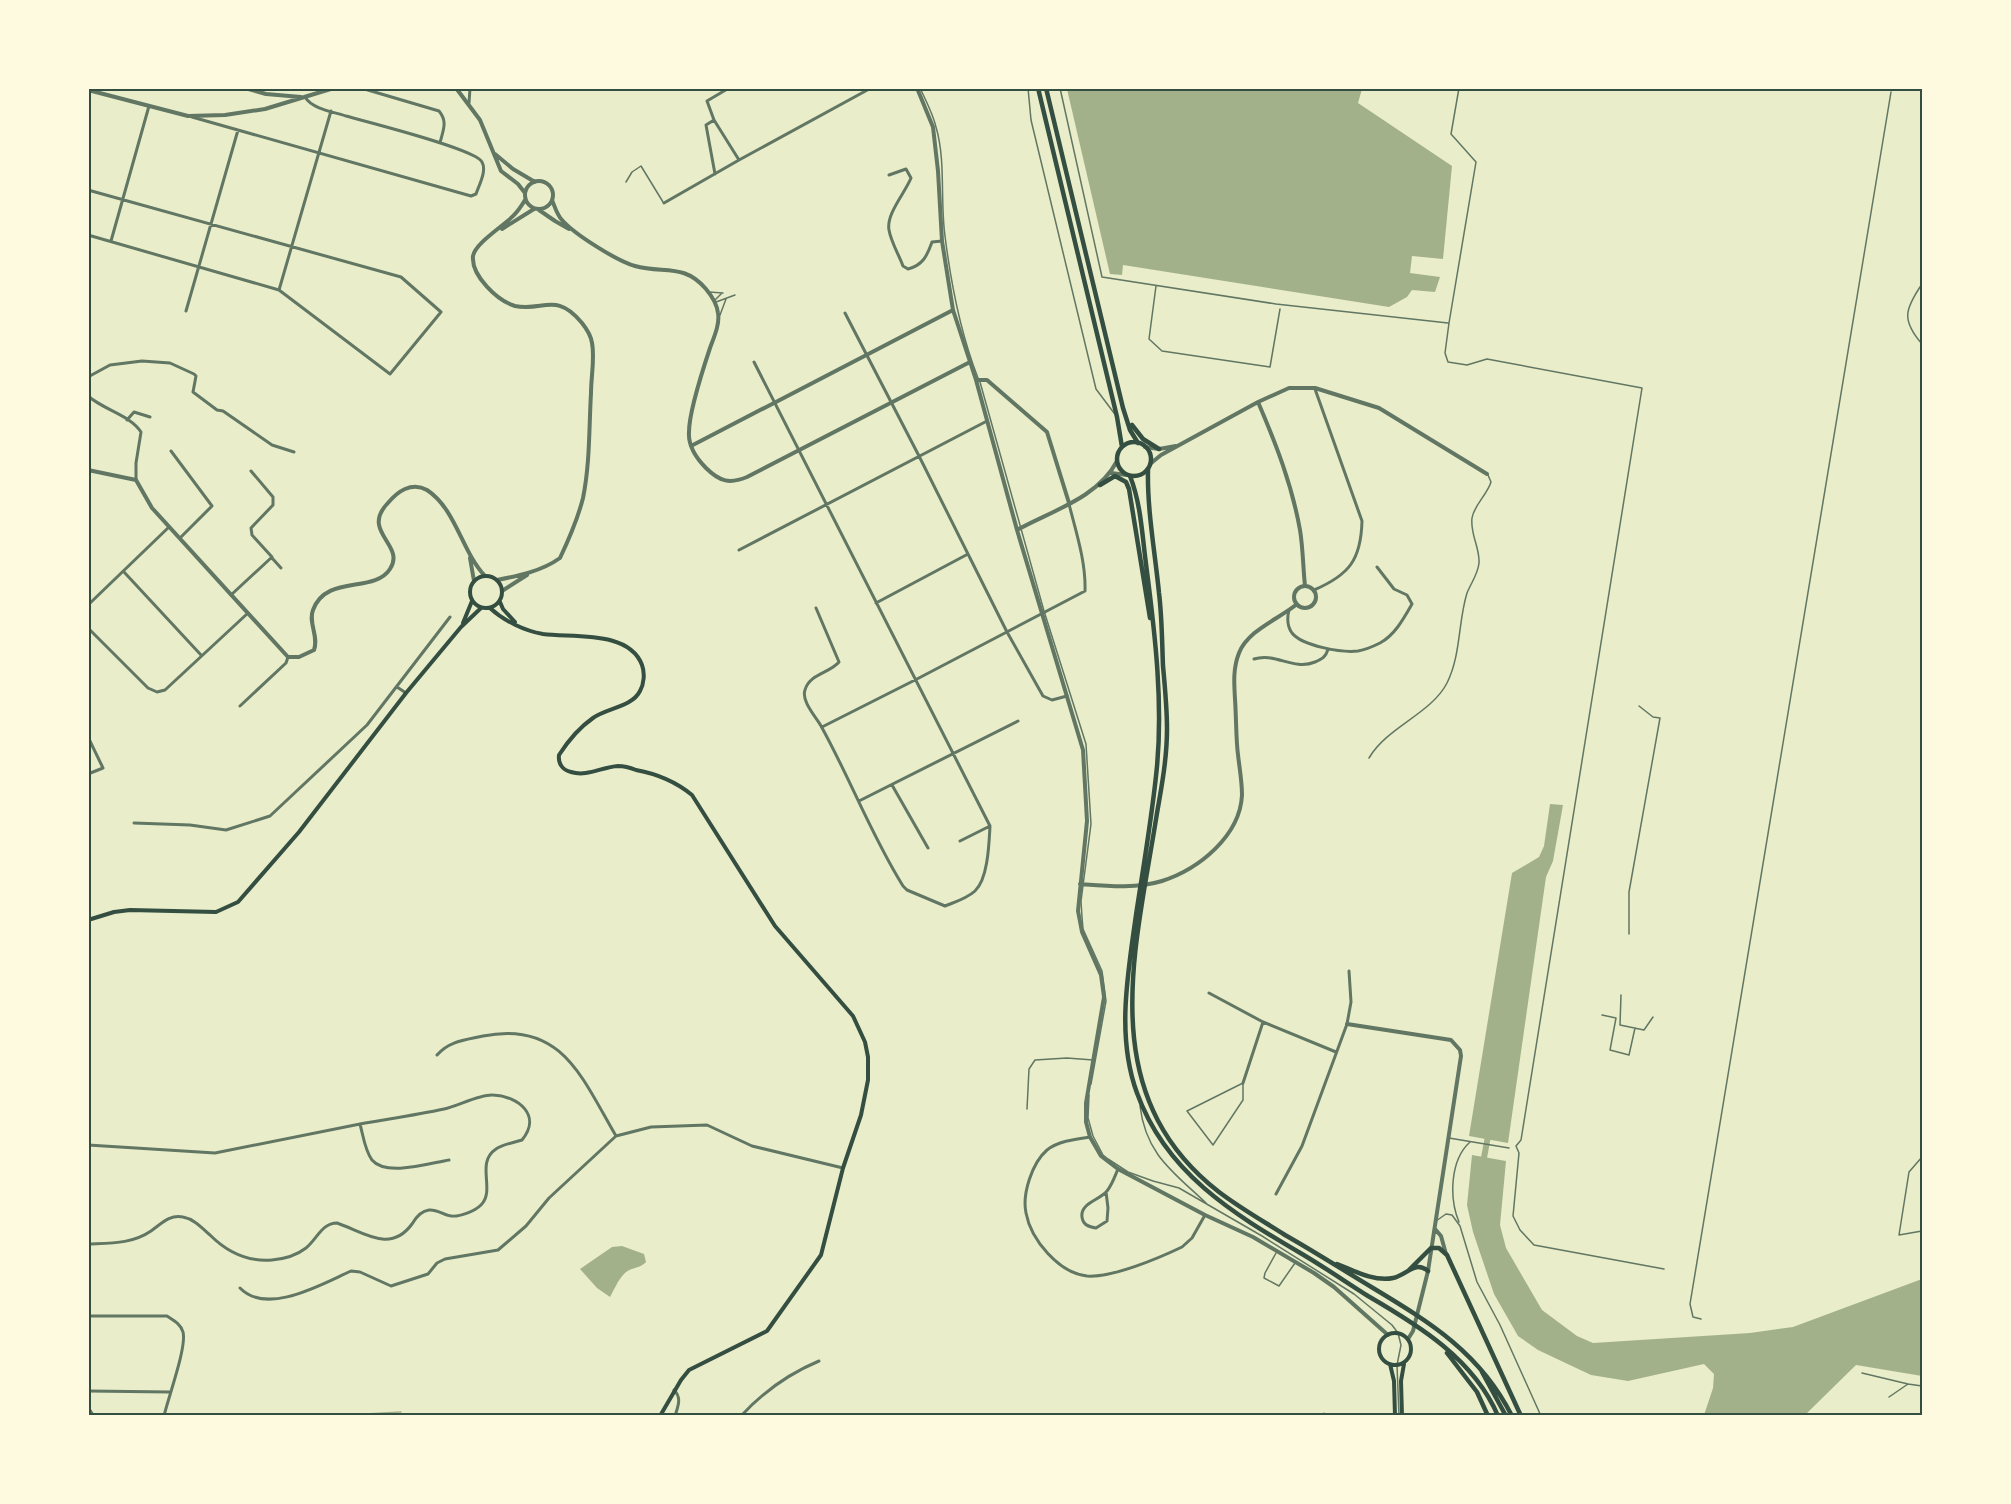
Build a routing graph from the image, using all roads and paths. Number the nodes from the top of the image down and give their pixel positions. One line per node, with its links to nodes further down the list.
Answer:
1 (245, 88): 16 (street)
2 (334, 88): 16 (street)
3 (361, 88): 23 (street)
4 (470, 88): 14 (street); 17 (street)
5 (729, 88): 21 (street)
6 (871, 88): 26 (street)
7 (919, 88): 43 (street); 64 (lane)
8 (1028, 88): 72 (lane)
9 (1038, 88): 72 (main road)
10 (1046, 88): 70 (main road)
11 (1060, 88): 47 (lane)
12 (1459, 88): 58 (lane)
13 (88, 90): 18 (street)
14 (460, 91): 17 (street)
15 (1891, 92): 202 (lane)
16 (305, 97): 19 (street); 20 (street)
17 (469, 105): 24 (street)
18 (149, 106): 20 (street); 33 (street)
19 (331, 111): 23 (street); 25 (street)
20 (188, 116): 22 (street)
21 (714, 120): 26 (street); 27 (street)
22 (238, 130): 25 (street); 38 (street)
23 (440, 143): 25 (street)
24 (492, 151): 29 (street); 32 (street)
25 (318, 153): 44 (street)
26 (739, 160): 27 (street)
27 (715, 174): 36 (street)
28 (889, 175): 43 (street)
29 (535, 182): 32 (street); 35 (street)
30 (626, 182): 36 (lane)
31 (88, 190): 33 (street)
32 (525, 193): 34 (street)
33 (123, 200): 38 (street); 42 (street)
34 (525, 200): 37 (street); 41 (street)
35 (552, 200): 37 (street); 39 (street)
36 (664, 203)
37 (537, 209): 39 (street); 41 (street)
38 (212, 224): 44 (street); 45 (street)
39 (576, 232): 49 (street)
40 (88, 235): 42 (street)
41 (490, 236): 105 (street)
42 (111, 241): 45 (street)
43 (942, 242): 54 (street)
44 (291, 246): 48 (street); 48 (street)
45 (199, 267): 48 (street); 55 (street)
46 (1923, 284): 59 (lane)
47 (1156, 285): 53 (lane); 58 (lane)
48 (279, 291)
49 (708, 292): 52 (street); 52 (lane)
50 (735, 295): 51 (lane)
51 (726, 299): 52 (lane); 57 (lane)
52 (714, 302): 57 (street)
53 (1280, 309)
54 (953, 310): 60 (street); 62 (street)
55 (186, 311)
56 (844, 313): 60 (street)
57 (718, 320): 77 (street)
58 (1449, 324): 197 (lane)
59 (1923, 344)
60 (866, 355): 67 (street); 69 (street)
61 (754, 362): 67 (street)
62 (970, 362): 64 (street); 69 (street)
63 (88, 377): 83 (street)
64 (977, 380): 74 (street); 94 (street); 97 (lane)
65 (1315, 388): 68 (street); 90 (street); 111 (street)
66 (88, 396): 73 (street)
67 (774, 402): 77 (street); 82 (street)
68 (1258, 402): 76 (street); 110 (street)
69 (891, 403): 82 (street); 84 (street)
70 (1123, 408): 75 (main road); 80 (main road)
71 (150, 417): 73 (street)
72 (1117, 417): 78 (main road)
73 (127, 420): 92 (street)
74 (987, 421): 84 (street); 97 (street)
75 (1138, 443): 78 (main road); 79 (main road)
76 (1179, 445): 80 (street); 86 (street)
77 (691, 446): 82 (street)
78 (1122, 447): 85 (main road)
79 (1145, 447): 80 (street); 86 (main road)
80 (1158, 448)
81 (171, 451): 98 (street)
82 (799, 451): 95 (street)
83 (294, 452)
84 (919, 456): 95 (street); 100 (street)
85 (1117, 461): 89 (street); 91 (main road)
86 (1149, 466): 91 (main road); 195 (main road)
87 (88, 470): 92 (street)
88 (251, 471): 102 (street)
89 (1111, 472): 91 (street); 93 (street)
90 (1487, 474): 145 (lane)
91 (1128, 475): 130 (main road)
92 (136, 480): 96 (street)
93 (1100, 485): 94 (street); 130 (main road)
94 (1069, 503): 97 (street); 123 (street)
95 (826, 505): 99 (street); 116 (street)
96 (169, 527): 98 (street); 106 (street)
97 (1019, 529): 123 (street)
98 (180, 538): 113 (street)
99 (739, 550)
100 (968, 554): 116 (street); 129 (street)
101 (469, 555): 107 (street); 109 (street); 133 (street)
102 (272, 558): 104 (street); 113 (street)
103 (1377, 567): 131 (street)
104 (281, 568)
105 (536, 570): 108 (street); 112 (street)
106 (124, 572): 118 (street); 132 (street)
107 (485, 576): 108 (main road); 109 (main road)
108 (497, 580): 112 (main road)
109 (474, 581): 114 (main road)
110 (1305, 586): 111 (street); 117 (street)
111 (1314, 590): 117 (street)
112 (502, 591): 115 (main road)
113 (231, 595): 124 (street)
114 (472, 600): 119 (main road); 127 (main road)
115 (500, 601): 120 (main road); 126 (main road)
116 (876, 603): 135 (street)
117 (1297, 604): 122 (street)
118 (88, 605)
119 (481, 608): 120 (main road); 127 (main road)
120 (490, 608): 126 (main road)
121 (816, 608): 142 (street)
122 (1289, 610): 131 (street); 153 (street)
123 (1043, 612): 129 (street); 138 (street); 153 (lane)
124 (248, 613): 132 (street); 133 (street)
125 (450, 617): 136 (street)
126 (517, 625): 181 (main road)
127 (461, 627): 137 (main road)
128 (88, 628): 132 (street)
129 (1007, 632): 135 (street); 138 (street)
130 (1153, 632): 170 (main road)
131 (1328, 649): 134 (street)
132 (201, 655)
133 (288, 657): 139 (street)
134 (1254, 659)
135 (917, 679): 142 (street); 144 (street)
136 (397, 687): 137 (street); 149 (street)
137 (406, 693): 154 (main road)
138 (1067, 696): 153 (street)
139 (240, 706)
140 (1639, 706): 155 (lane)
141 (1018, 721): 144 (street)
142 (822, 727): 148 (street)
143 (88, 737): 146 (street)
144 (953, 752): 147 (street); 150 (street)
145 (1369, 758)
146 (88, 774)
147 (892, 784): 148 (street); 152 (street)
148 (858, 801): 150 (street)
149 (134, 823)
150 (990, 826): 151 (street)
151 (960, 841)
152 (928, 848)
153 (1082, 885): 168 (street); 185 (lane)
154 (88, 920)
155 (1629, 934)
156 (1349, 972): 164 (street)
157 (1209, 993): 163 (street)
158 (1621, 995): 162 (lane)
159 (1602, 1015): 161 (lane)
160 (1653, 1017): 165 (lane)
161 (1616, 1018): 162 (lane); 165 (lane)
162 (1620, 1018): 165 (lane)
163 (1263, 1022): 166 (street); 169 (street)
164 (1347, 1024): 166 (street); 175 (street)
165 (1635, 1028)
166 (1336, 1052): 184 (street)
167 (437, 1054): 173 (street)
168 (1094, 1060): 171 (lane); 174 (street)
169 (1243, 1083): 169 (lane)
170 (1136, 1092): 185 (lane); 206 (main road)
171 (1027, 1109)
172 (360, 1124): 177 (street); 180 (street); 191 (street)
173 (616, 1136): 181 (street); 200 (street)
174 (1090, 1137): 182 (street); 186 (street)
175 (1448, 1138): 176 (lane); 187 (street)
176 (1470, 1142): 178 (lane); 188 (lane)
177 (88, 1145)
178 (1509, 1148)
179 (1923, 1157): 190 (lane)
180 (449, 1160)
181 (843, 1168): 215 (main road)
182 (1118, 1169): 183 (street); 186 (street)
183 (1106, 1192): 183 (street)
184 (1276, 1194)
185 (1211, 1208): 203 (lane)
186 (1205, 1215): 193 (street)
187 (1436, 1221): 188 (lane); 189 (street)
188 (1460, 1226): 231 (lane)
189 (1435, 1229): 192 (street); 194 (street)
190 (1923, 1232)
191 (88, 1244)
192 (1431, 1248): 194 (main road); 198 (main road); 199 (street)
193 (1277, 1251): 196 (street); 196 (lane)
194 (1447, 1255): 230 (main road)
195 (1324, 1258): 198 (main road); 208 (main road)
196 (1296, 1262): 204 (street)
197 (1664, 1269)
198 (1408, 1271): 199 (main road)
199 (1428, 1271): 205 (street)
200 (240, 1288)
201 (88, 1316): 217 (street)
202 (1701, 1319)
203 (1398, 1334): 204 (main road); 205 (main road); 211 (lane)
204 (1388, 1335): 210 (main road)
205 (1408, 1339): 209 (main road)
206 (1436, 1339): 226 (main road); 227 (main road)
207 (819, 1361): 224 (street)
208 (1476, 1362): 228 (main road); 229 (main road)
209 (1404, 1363): 211 (main road); 225 (main road)
210 (1390, 1364): 211 (main road); 225 (main road)
211 (1397, 1365): 225 (lane)
212 (1862, 1373): 213 (lane)
213 (1908, 1384): 214 (lane); 218 (lane)
214 (1923, 1386)
215 (674, 1390): 222 (main road); 223 (street)
216 (88, 1391): 217 (street)
217 (170, 1392): 221 (street)
218 (1889, 1397)
219 (88, 1408): 220 (street)
220 (93, 1416)
221 (164, 1416)
222 (660, 1416)
223 (675, 1416)
224 (741, 1416)
225 (1399, 1416)
226 (1488, 1416)
227 (1498, 1416)
228 (1506, 1416)
229 (1512, 1416)
230 (1521, 1416)
231 (1541, 1416)

